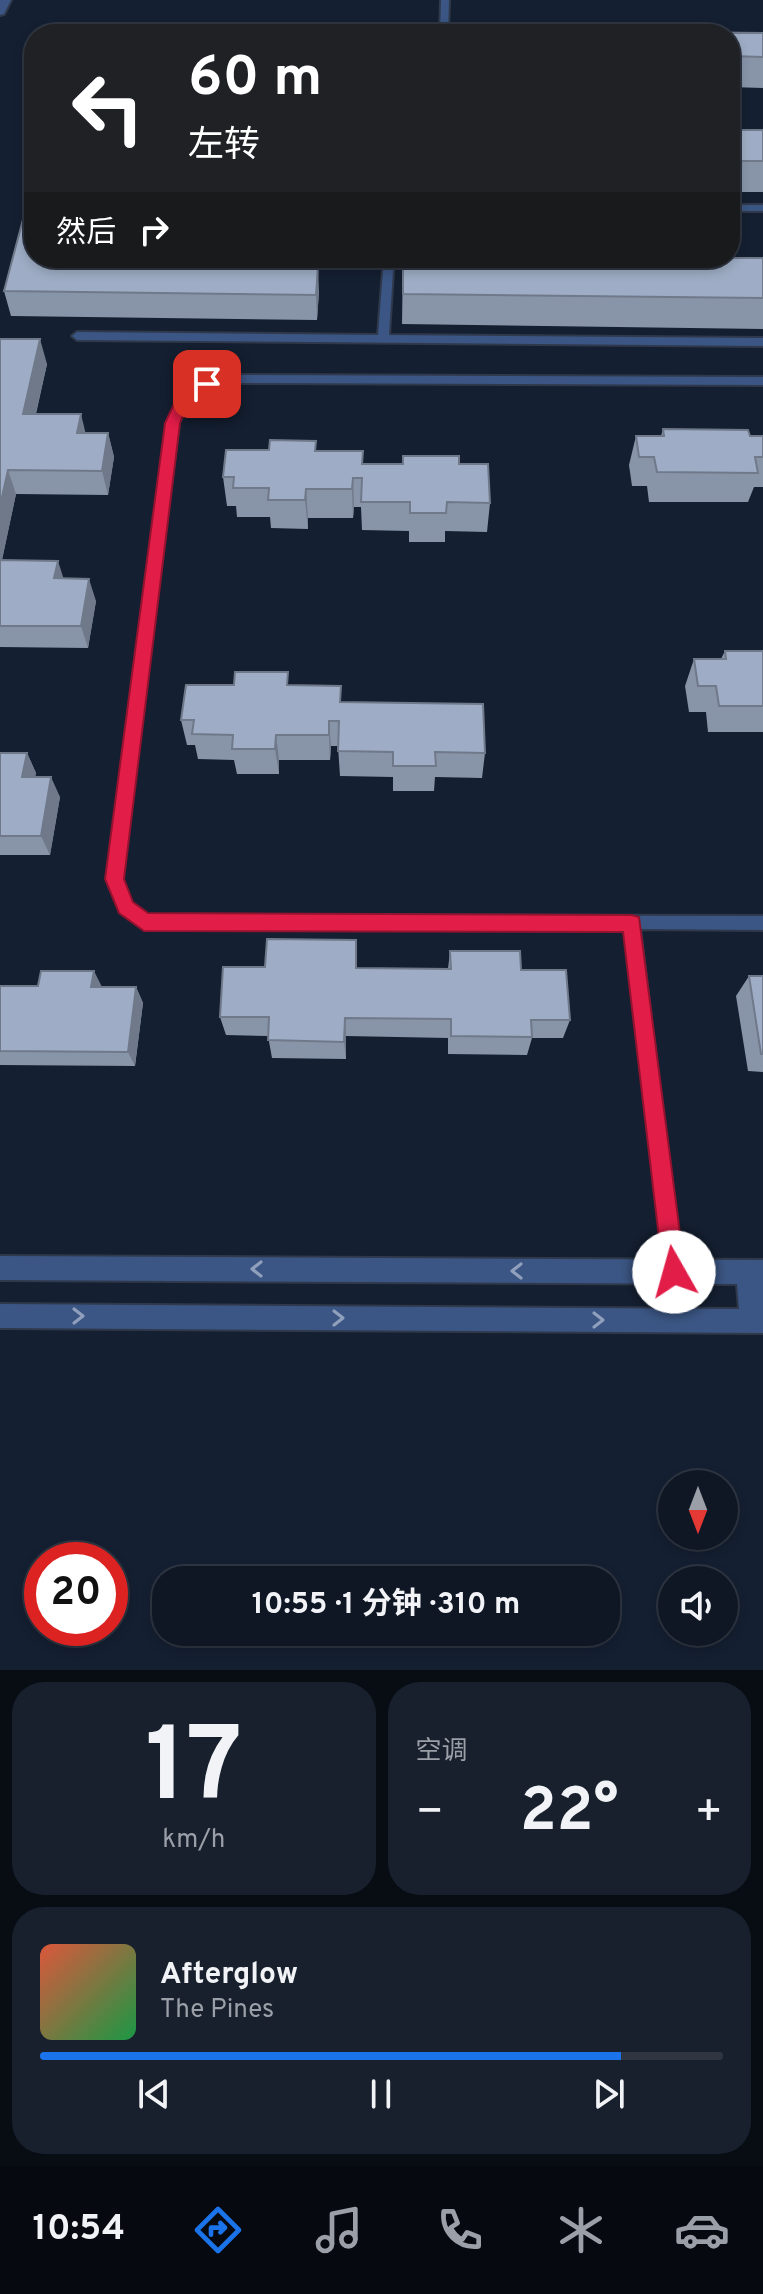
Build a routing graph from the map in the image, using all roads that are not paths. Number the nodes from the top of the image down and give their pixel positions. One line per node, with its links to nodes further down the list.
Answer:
1 (5, 0): 3 (street)
2 (445, 0): 4 (lane)
3 (0, 11)
4 (444, 24)
5 (740, 208): 6 (lane)
6 (763, 208)
7 (389, 268): 9 (lane)
8 (77, 336): 9 (lane)
9 (383, 339): 10 (lane)
10 (763, 342)
11 (763, 381): 12 (lane)
12 (632, 923): 13 (lane); 15 (lane)
13 (763, 923)
14 (0, 1268): 15 (street, one-way to 14)
15 (674, 1272): 16 (street)
16 (755, 1272): 18 (street)
17 (0, 1316): 18 (street, one-way to 18)
18 (758, 1321)

